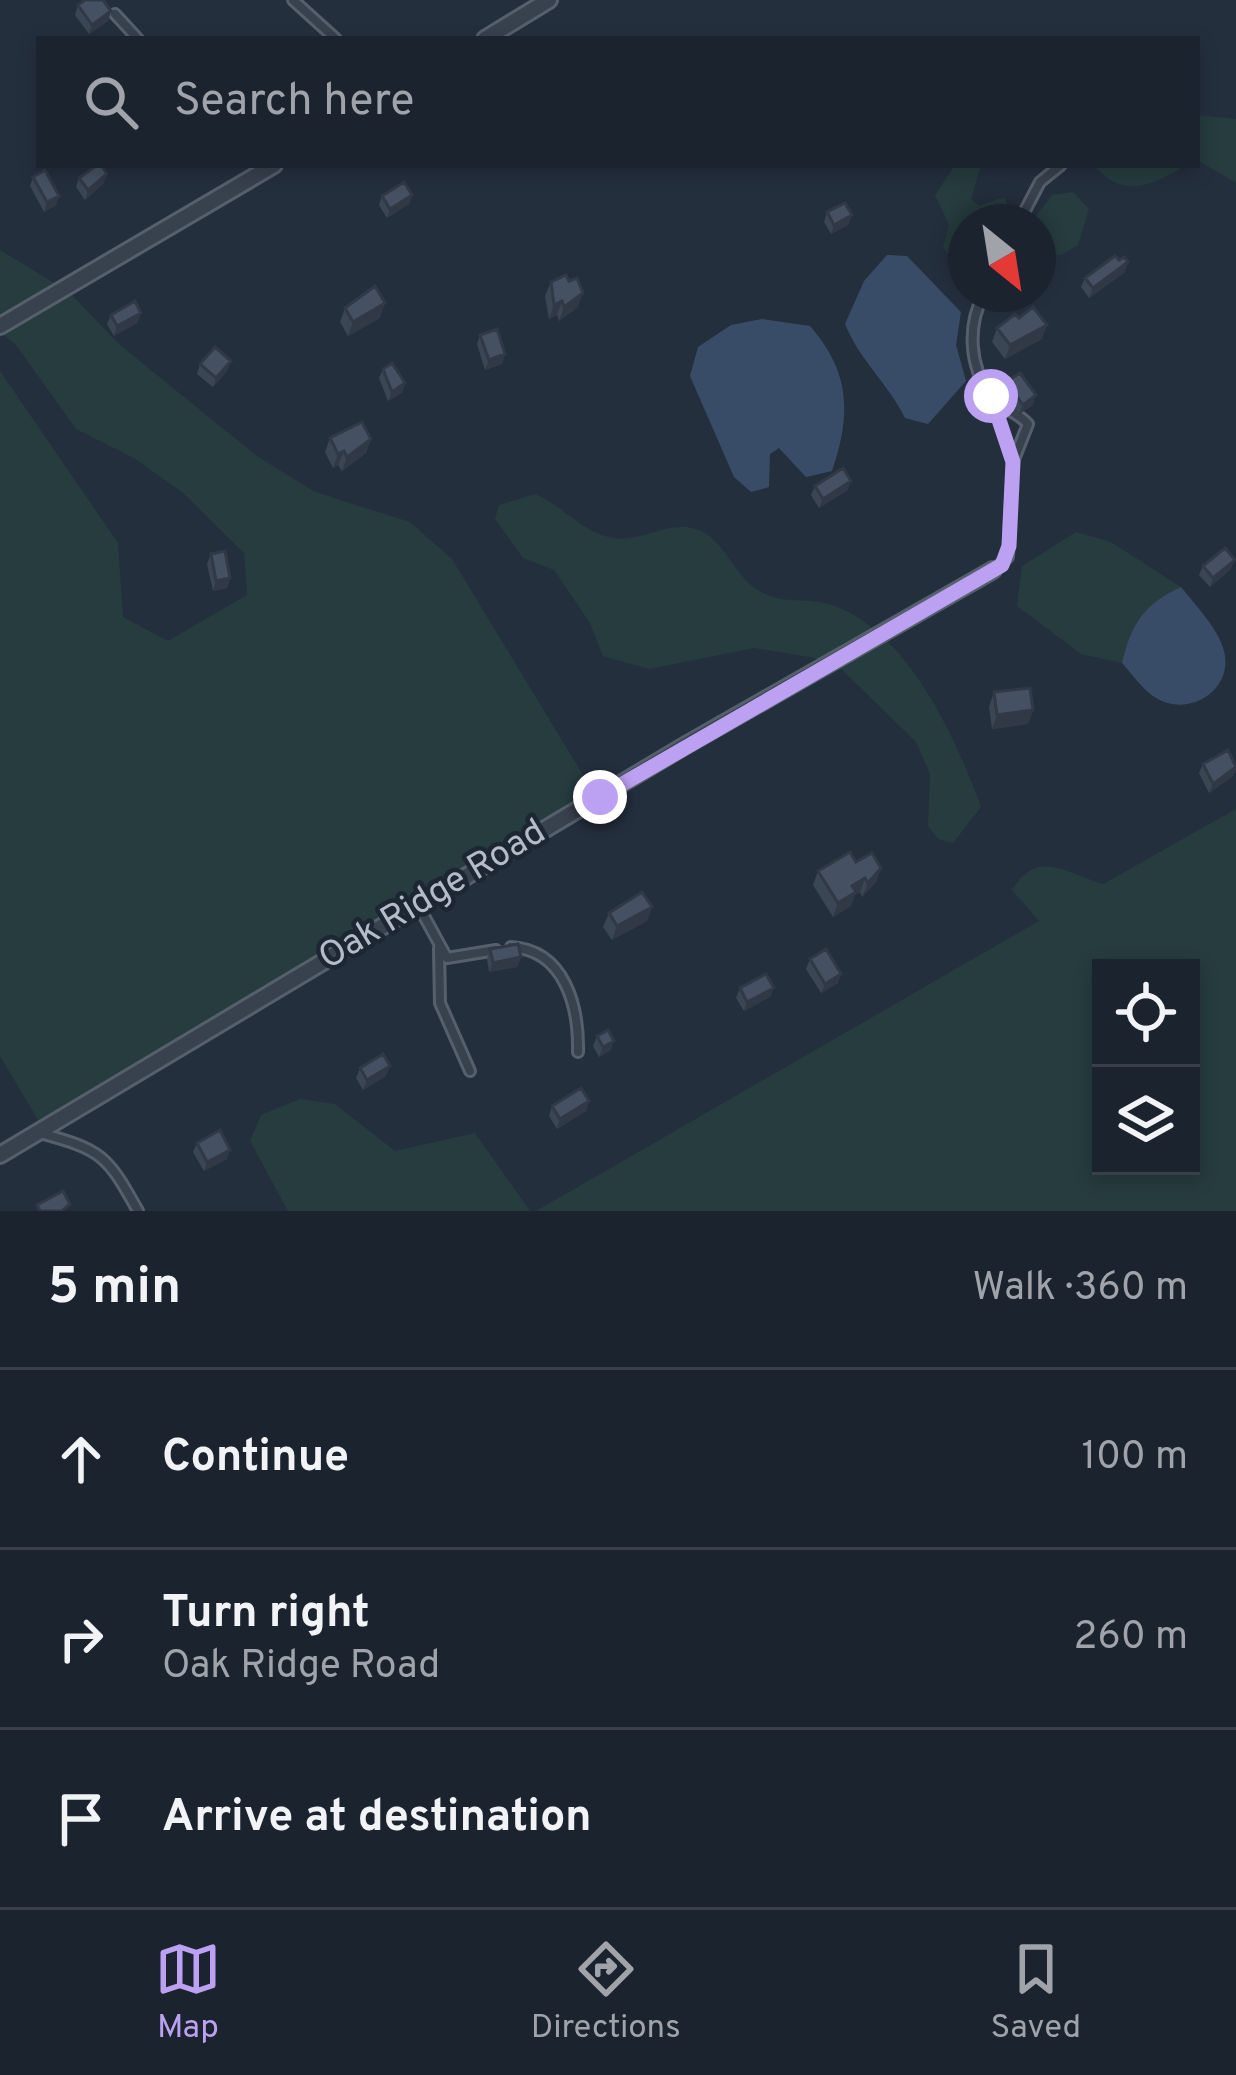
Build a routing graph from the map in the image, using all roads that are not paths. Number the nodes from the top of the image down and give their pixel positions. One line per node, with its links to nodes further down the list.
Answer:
1 (293, 0): 5 (lane)
2 (549, 0): 6 (street)
3 (115, 14): 4 (lane)
4 (135, 36)
5 (333, 36)
6 (490, 36)
7 (269, 168): 11 (street)
8 (1057, 168): 9 (lane)
9 (1028, 204)
10 (975, 312): 12 (lane)
11 (0, 326)
12 (991, 396): 13 (lane); 13 (lane)
13 (1013, 462): 14 (lane)
14 (993, 570): 15 (street, Oak Ridge Road)
15 (418, 903): 16 (lane); 19 (street, Oak Ridge Road)
16 (440, 946): 17 (lane); 18 (lane)
17 (578, 1052)
18 (470, 1071)
19 (39, 1132): 20 (street, Oak Ridge Road); 21 (lane)
20 (0, 1154)
21 (138, 1211)

